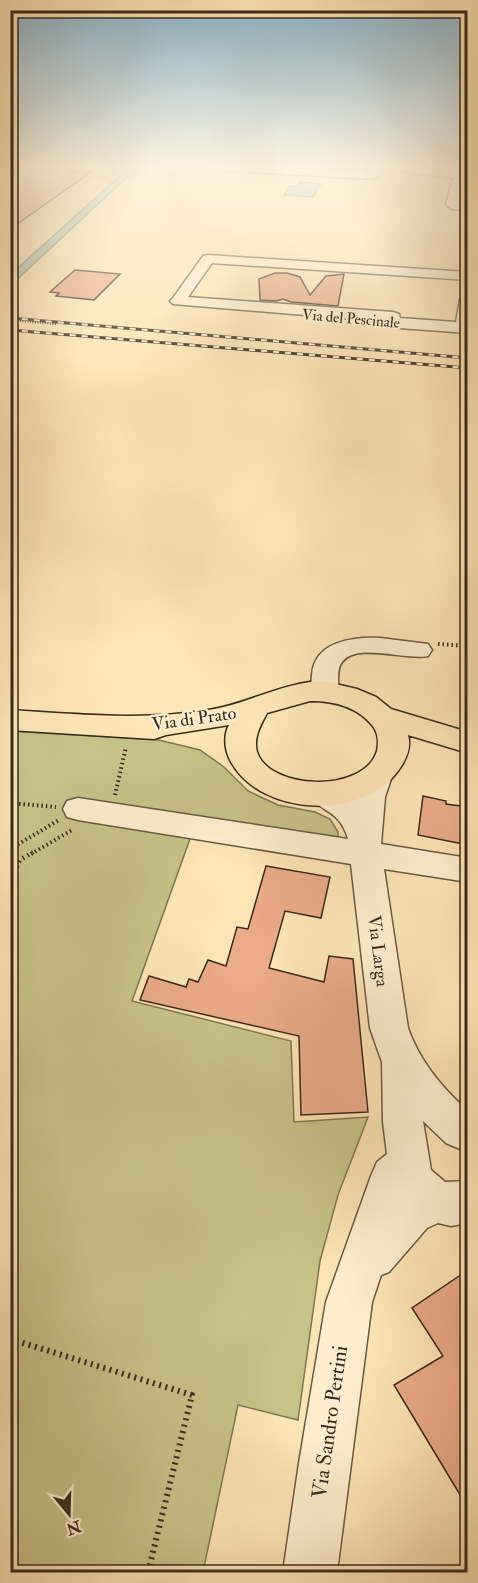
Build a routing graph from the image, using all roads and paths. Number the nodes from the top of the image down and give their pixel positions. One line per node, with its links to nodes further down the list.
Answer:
1 (468, 276): 4 (street)
2 (468, 299): 6 (street)
3 (235, 310): 8 (street, Via del Pescinale)
4 (393, 317)
5 (10, 320): 7 (path)
6 (468, 323)
7 (56, 324)
8 (468, 328)
9 (419, 650): 10 (street)
10 (325, 692): 11 (main road, Via di Prato); 12 (main road, Via di Prato)
11 (255, 708): 14 (main road, Via di Prato); 17 (main road, Via di Prato)
12 (382, 716): 15 (main road, Via di Prato); 18 (main road)
13 (22, 721): 14 (main road, Via di Prato)
14 (130, 736): 17 (main road, Via di Prato); 21 (path)
15 (468, 743)
16 (468, 749): 18 (main road)
17 (240, 751): 19 (main road)
18 (380, 771): 19 (main road); 22 (street, Via Larga)
19 (325, 795): 22 (street, Via Larga)
20 (10, 803): 21 (path)
21 (97, 812): 22 (street); 23 (path); 25 (path)
22 (366, 846): 24 (street); 26 (street, Via Larga)
23 (10, 849)
24 (468, 870)
25 (10, 882)
26 (401, 1062): 27 (street, Via Larga); 28 (street, Via Larga)
27 (464, 1132): 28 (street, Via Larga)
28 (409, 1157): 29 (street, Via Larga); 30 (street, Via Sandro Pertini)
29 (456, 1206): 30 (street, Via Sandro Pertini)
30 (360, 1273): 33 (street, Via Sandro Pertini)
31 (10, 1339): 32 (path)
32 (148, 1572)
33 (310, 1572)

